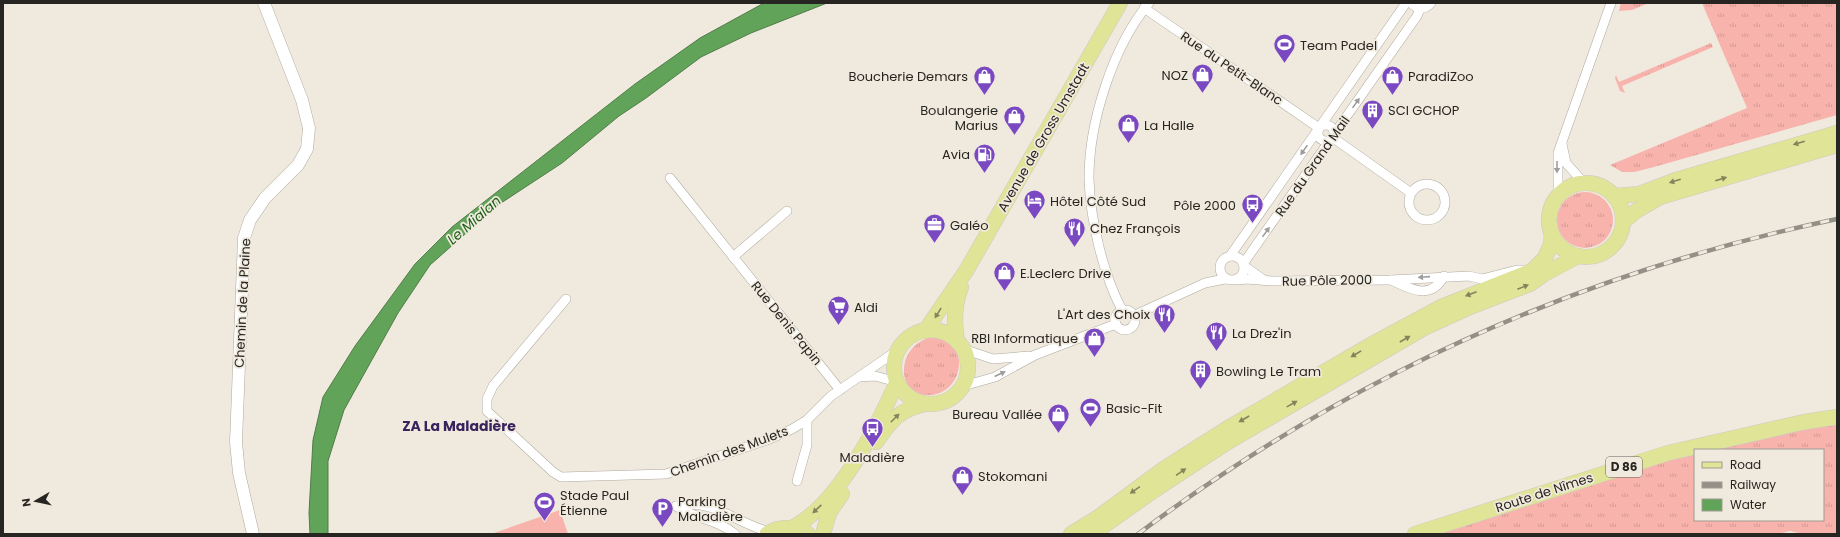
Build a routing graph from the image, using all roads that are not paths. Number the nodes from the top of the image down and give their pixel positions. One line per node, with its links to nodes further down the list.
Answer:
1 (264, 3): 53 (street, Chemin de la Plaine)
2 (1120, 3): 28 (main road, Avenue de Gross Umstadt)
3 (1406, 3): 9 (street, Rue du Grand Mail)
4 (1411, 3): 8 (street)
5 (1431, 3): 8 (street)
6 (1611, 3): 12 (street)
7 (1147, 6): 9 (street, Rue du Petit-Blanc); 36 (street)
8 (1420, 9): 11 (street, Rue du Grand Mail, one-way to 8)
9 (1319, 128): 11 (street, Rue du Petit-Blanc); 23 (street, Rue du Grand Mail, one-way to 23)
10 (1837, 133): 18 (main road, one-way to 18)
11 (1332, 137): 16 (street); 25 (street, Rue du Grand Mail, one-way to 11)
12 (1562, 139): 15 (street); 17 (street, one-way to 17)
13 (1837, 145): 20 (main road, one-way to 13)
14 (670, 178): 22 (street, Rue Denis Papin)
15 (1584, 183): 17 (main road); 18 (main road)
16 (1411, 193): 16 (street)
17 (1558, 196): 21 (main road)
18 (1614, 196): 20 (main road)
19 (788, 211): 22 (street)
20 (1623, 222): 24 (main road)
21 (1552, 234): 24 (main road); 27 (main road)
22 (733, 256): 46 (street, Rue Denis Papin)
23 (1230, 256): 25 (street); 26 (street)
24 (1578, 256): 58 (main road, one-way to 24)
25 (1244, 265): 31 (street); 32 (street, Rue Pôle 2000)
26 (1219, 267): 30 (street); 34 (street)
27 (1532, 270): 29 (street, Rue Pôle 2000); 57 (main road, one-way to 57)
28 (966, 271): 39 (main road, Avenue de Gross Umstadt, one-way to 39); 40 (main road, Avenue de Gross Umstadt)
29 (1444, 276): 33 (street, Rue Pôle 2000, one-way to 33); 33 (street, Rue Pôle 2000)
30 (1224, 279): 31 (street); 34 (street)
31 (1237, 280): 32 (street, Rue Pôle 2000)
32 (1264, 280): 33 (street, Rue Pôle 2000)
33 (1390, 280)
34 (1205, 283): 37 (street)
35 (566, 300): 49 (street, Chemin des Mulets)
36 (1122, 310): 37 (street); 38 (street)
37 (1135, 315): 38 (street)
38 (1116, 324): 42 (street)
39 (925, 331): 40 (main road); 41 (main road)
40 (960, 345): 42 (street); 45 (main road)
41 (898, 350): 43 (street, Chemin des Mulets); 44 (main road)
42 (1035, 355): 45 (street, one-way to 42)
43 (857, 377): 44 (street); 46 (street, Chemin des Mulets)
44 (897, 382): 47 (main road); 51 (main road, one-way to 51)
45 (963, 386): 47 (main road)
46 (840, 390): 49 (street, Chemin des Mulets)
47 (925, 404): 56 (main road, one-way to 47)
48 (1837, 417): 59 (main road, Route de Nîmes / D 86)
49 (807, 420): 50 (street)
50 (797, 481)
51 (792, 528): 52 (main road); 55 (main road)
52 (769, 533): 54 (street)
53 (252, 534)
54 (735, 534)
55 (808, 534)
56 (823, 534)
57 (1071, 534)
58 (1092, 534)
59 (1415, 534)

